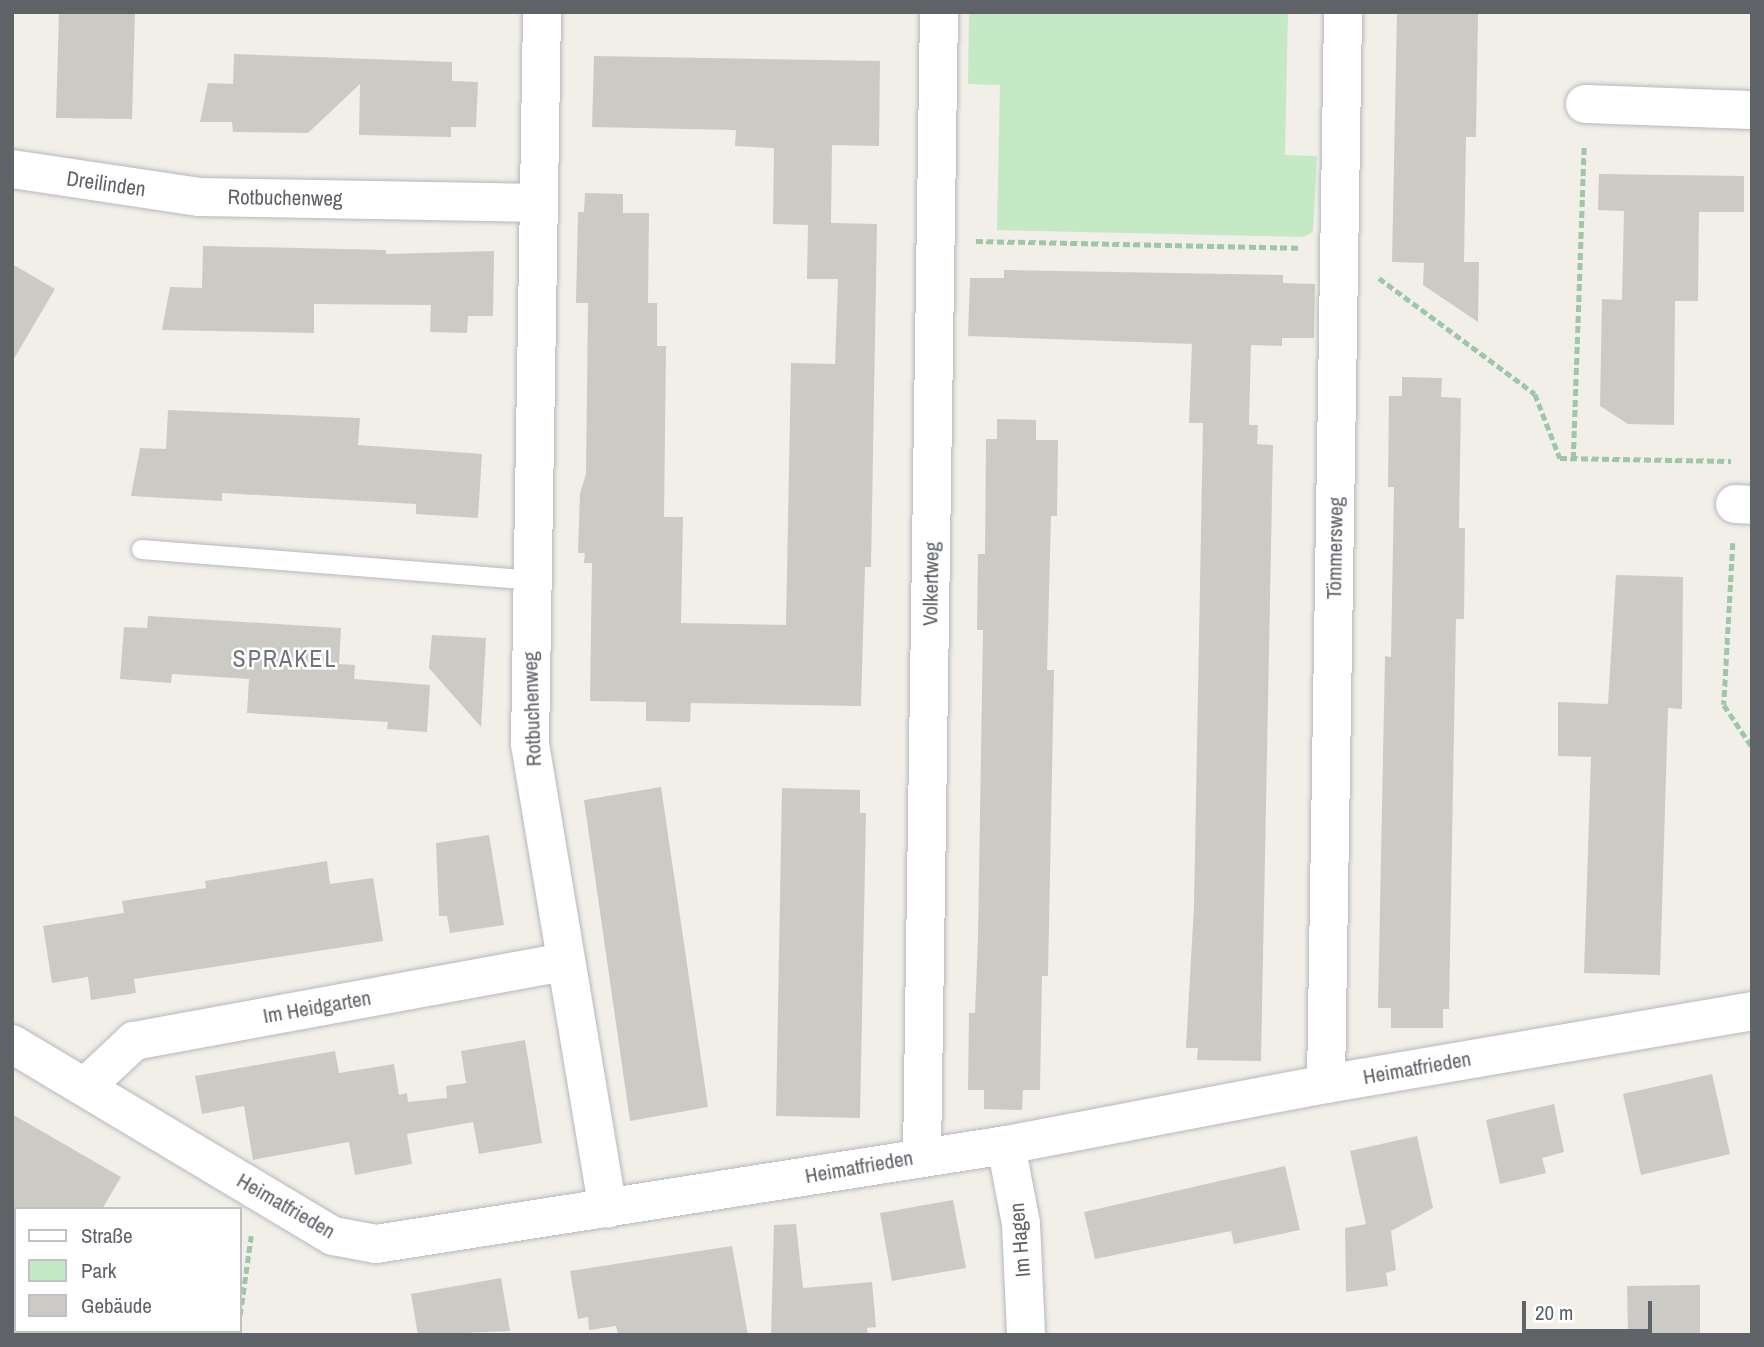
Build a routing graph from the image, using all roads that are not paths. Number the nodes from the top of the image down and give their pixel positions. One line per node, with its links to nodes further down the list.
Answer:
1 (542, 12): 8 (street, Rotbuchenweg)
2 (939, 12): 17 (street, Volkertweg)
3 (1343, 12): 14 (street, Tömmersweg)
4 (1585, 104): 5 (street)
5 (1752, 110)
6 (12, 169): 7 (street, Dreilinden)
7 (200, 197): 8 (street, Rotbuchenweg)
8 (539, 203): 10 (street, Rotbuchenweg)
9 (141, 549): 10 (lane)
10 (531, 580): 11 (street, Rotbuchenweg)
11 (564, 962): 15 (street, Im Heidgarten); 18 (street, Rotbuchenweg)
12 (1752, 1011): 14 (street, Heimatfrieden)
13 (12, 1044): 15 (street, Heimatfrieden)
14 (1326, 1084): 16 (street, Heimatfrieden)
15 (86, 1086): 18 (street, Heimatfrieden)
16 (1006, 1146): 17 (street, Heimatfrieden); 19 (street, Im Hagen)
17 (922, 1156): 18 (street, Heimatfrieden)
18 (608, 1209)
19 (1026, 1335)

